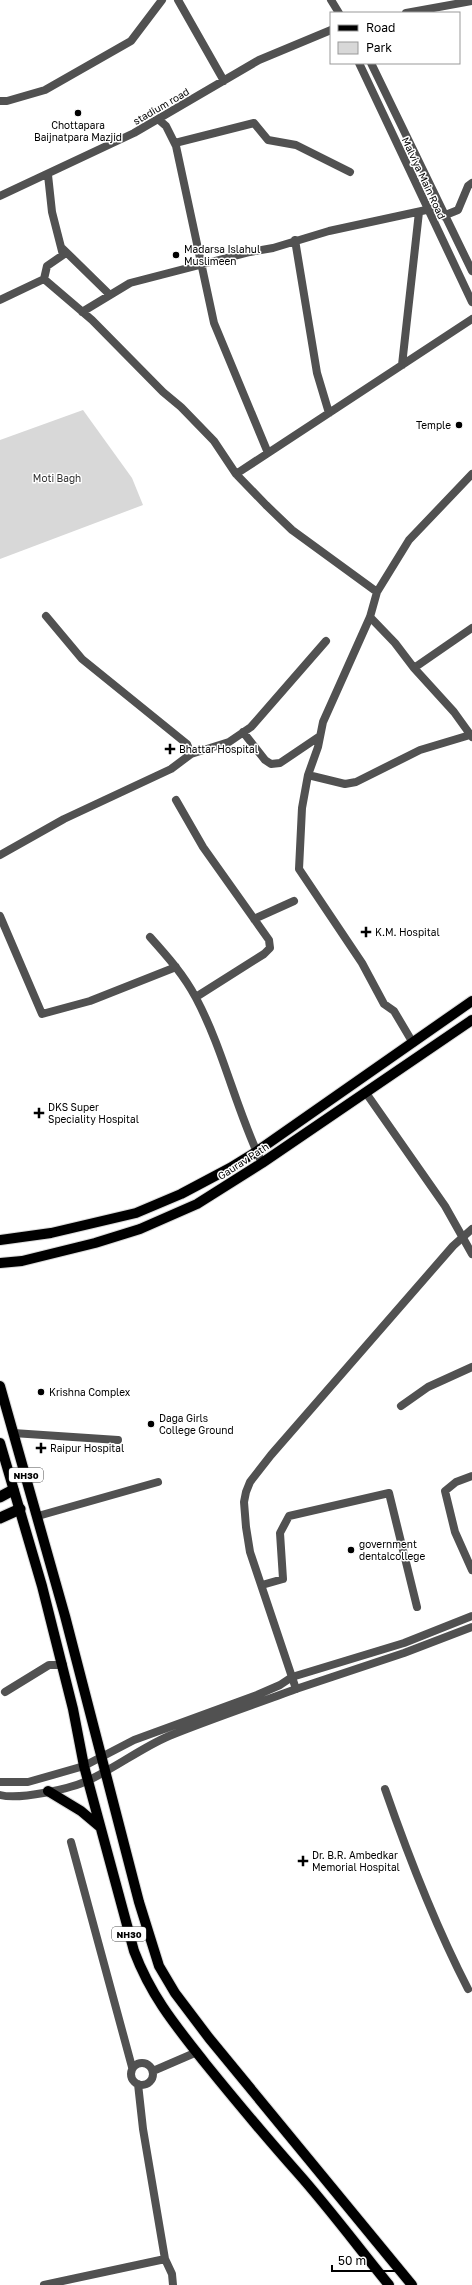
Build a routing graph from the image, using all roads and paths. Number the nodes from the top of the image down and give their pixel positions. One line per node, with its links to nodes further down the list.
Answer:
1 (162, 0): 11 (street)
2 (178, 0): 10 (street)
3 (331, 0): 5 (street)
4 (472, 0): 6 (street)
5 (338, 12)
6 (411, 12)
7 (330, 30): 10 (street, stadium road)
8 (359, 64): 19 (street, Malviya Main Road)
9 (372, 64): 18 (street, Malviya Main Road)
10 (224, 82): 12 (street, stadium road)
11 (0, 101)
12 (158, 119): 13 (street); 15 (street, stadium road)
13 (175, 143): 14 (street); 24 (street)
14 (350, 172)
15 (48, 175): 17 (street, stadium road); 23 (street)
16 (472, 183): 21 (street)
17 (0, 196)
18 (440, 207): 19 (street); 21 (street, Malviya Main Road)
19 (428, 210): 20 (street); 29 (street, Malviya Main Road)
20 (419, 212): 22 (street); 32 (street)
21 (443, 216): 25 (street, Malviya Main Road)
22 (295, 240): 24 (street); 33 (street)
23 (62, 248): 26 (street); 27 (street)
24 (201, 264): 27 (street); 34 (street)
25 (472, 271)
26 (44, 278): 28 (street); 30 (street)
27 (110, 294): 30 (street)
28 (0, 300)
29 (472, 302)
30 (82, 312): 35 (street)
31 (472, 320): 32 (street)
32 (402, 366): 33 (street)
33 (329, 413): 34 (street)
34 (268, 453): 35 (street)
35 (236, 474): 37 (street)
36 (472, 474): 37 (street)
37 (377, 592): 39 (street)
38 (46, 616): 46 (street)
39 (370, 617): 42 (street); 44 (street)
40 (472, 628): 42 (street)
41 (326, 641): 43 (street)
42 (414, 668): 45 (street)
43 (243, 732): 44 (street); 46 (street)
44 (320, 736): 47 (street)
45 (471, 736): 47 (street)
46 (191, 754): 49 (street)
47 (308, 775): 58 (street)
48 (176, 800): 52 (street)
49 (0, 855)
50 (294, 901): 52 (street)
51 (0, 916): 54 (street)
52 (254, 919): 55 (street)
53 (150, 937): 54 (street)
54 (176, 966): 55 (street)
55 (196, 997): 60 (street)
56 (472, 1001): 58 (main road)
57 (472, 1020): 59 (main road, Gaurav Path)
58 (413, 1043): 60 (main road)
59 (366, 1093): 61 (main road, Gaurav Path); 63 (street)
60 (256, 1152): 61 (street); 64 (main road)
61 (262, 1163): 66 (main road, Gaurav Path)
62 (472, 1229): 63 (street)
63 (463, 1237): 65 (street); 83 (street)
64 (0, 1240)
65 (472, 1254)
66 (22, 1261): 67 (main road, Gaurav Path); 68 (main road)
67 (0, 1263)
68 (0, 1269)
69 (472, 1367): 71 (street)
70 (0, 1386): 72 (main road, NH30)
71 (401, 1406)
72 (13, 1433): 73 (street); 80 (main road, NH30)
73 (118, 1440)
74 (0, 1442): 77 (main road, NH30)
75 (472, 1476): 82 (street)
76 (158, 1482): 80 (street)
77 (13, 1490): 78 (highway); 79 (main road, NH30)
78 (0, 1497)
79 (20, 1508): 81 (highway); 87 (main road, NH30)
80 (38, 1516): 91 (main road, NH30)
81 (0, 1518)
82 (472, 1570)
83 (262, 1585): 84 (street); 88 (street)
84 (417, 1607)
85 (472, 1616): 88 (street)
86 (472, 1626): 89 (street)
87 (63, 1665): 90 (street); 92 (main road, NH30)
88 (292, 1677): 89 (street); 91 (street)
89 (296, 1689): 93 (street)
90 (6, 1692)
91 (102, 1756): 92 (street); 93 (main road, NH30)
92 (84, 1766): 94 (main road, NH30); 95 (street)
93 (105, 1771): 94 (street); 110 (main road, NH30)
94 (88, 1781): 97 (street); 99 (main road, NH30)
95 (0, 1782)
96 (385, 1789): 101 (street)
97 (48, 1791): 98 (street); 99 (main road)
98 (0, 1795)
99 (100, 1827): 102 (main road, NH30)
100 (71, 1842): 103 (street)
101 (468, 1989)
102 (197, 2052): 104 (street); 109 (main road, NH30)
103 (132, 2067): 104 (street); 105 (street)
104 (153, 2071): 105 (street)
105 (138, 2084): 106 (street)
106 (165, 2259): 107 (street); 108 (street)
107 (44, 2285)
108 (173, 2285)
109 (389, 2285)
110 (412, 2285)

